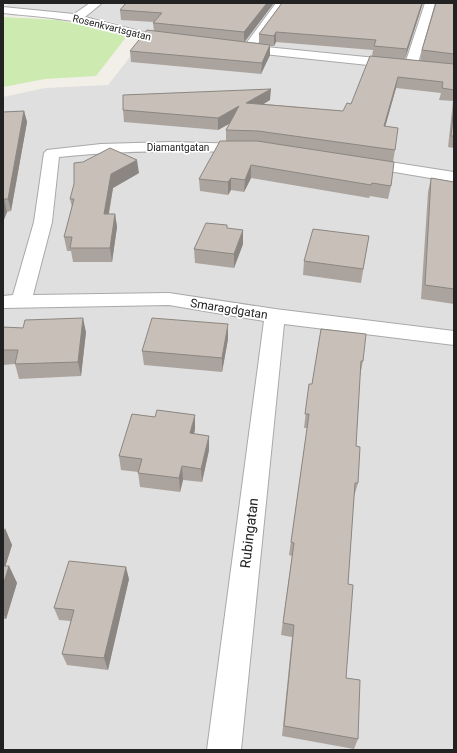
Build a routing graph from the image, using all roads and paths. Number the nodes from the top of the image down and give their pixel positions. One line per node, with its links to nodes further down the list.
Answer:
1 (97, 3): 5 (street)
2 (281, 3): 8 (street)
3 (430, 3): 9 (street)
4 (3, 10): 5 (street, Rosenkvartsgatan)
5 (76, 18): 6 (street, Rosenkvartsgatan)
6 (185, 42)
7 (232, 47): 8 (street)
8 (248, 49): 9 (street)
9 (411, 65): 10 (street)
10 (454, 70)
11 (265, 149): 14 (street, Diamantgatan)
12 (351, 161): 13 (street)
13 (454, 177)
14 (12, 302): 15 (street, Smaragdgatan)
15 (275, 316): 16 (street, Smaragdgatan); 17 (street, Rubingatan)
16 (454, 338)
17 (224, 750)

